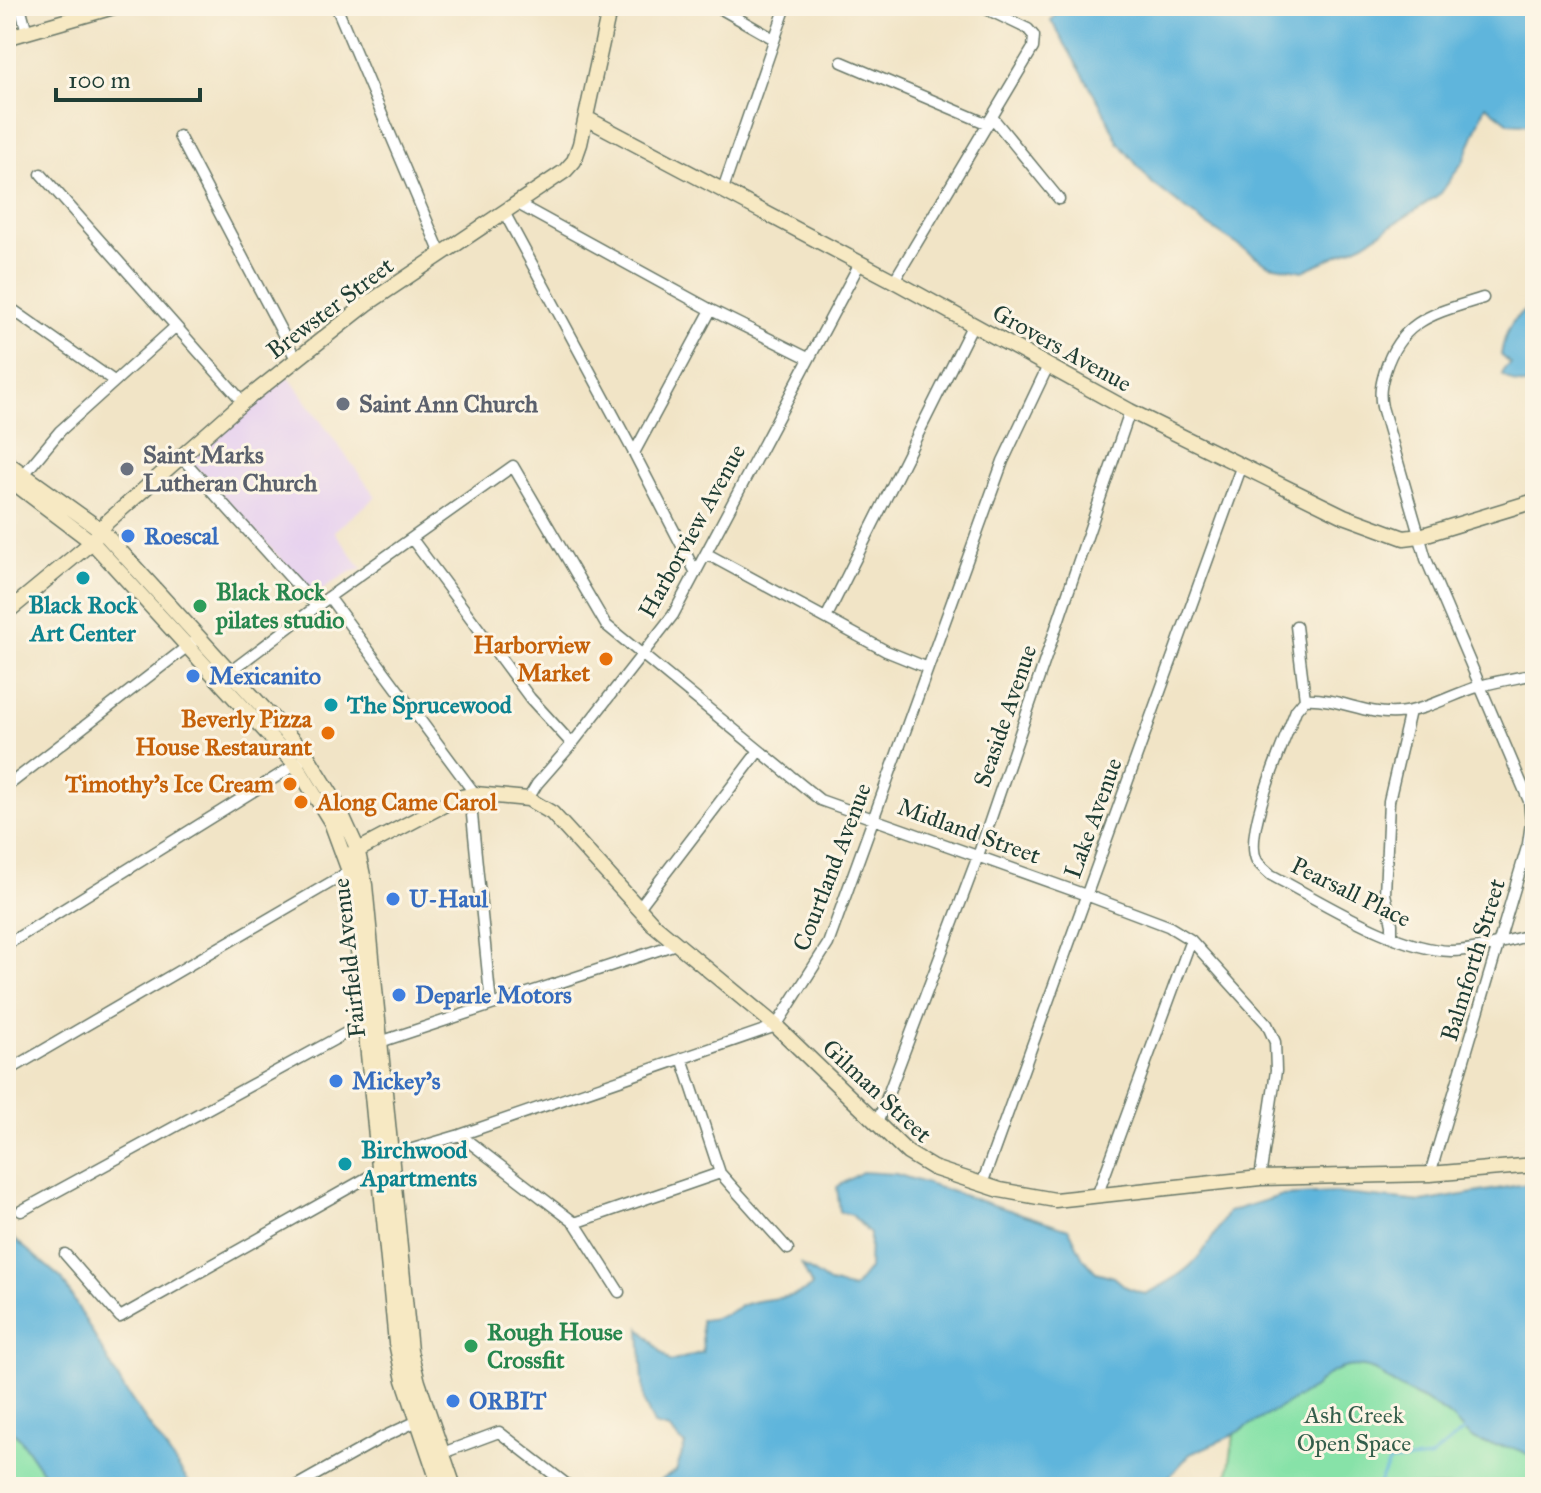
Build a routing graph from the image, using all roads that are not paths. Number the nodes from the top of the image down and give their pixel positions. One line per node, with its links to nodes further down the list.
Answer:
1 (20, 6): 8 (street)
2 (117, 6): 8 (street)
3 (336, 6): 20 (street)
4 (610, 6): 12 (street, Brewster Street)
5 (716, 6): 10 (street)
6 (786, 6): 10 (street)
7 (980, 6): 13 (street)
8 (27, 32): 9 (street)
9 (6, 38)
10 (774, 39): 16 (street)
11 (842, 62): 13 (street)
12 (586, 118): 16 (street, Grovers Avenue); 18 (street, Brewster Street)
13 (990, 120): 17 (street); 22 (street)
14 (179, 136): 29 (street)
15 (41, 174): 27 (street)
16 (723, 189): 21 (street, Grovers Avenue)
17 (1059, 199)
18 (518, 204): 19 (street, Brewster Street); 25 (street)
19 (504, 212): 20 (street, Brewster Street); 34 (street)
20 (441, 254): 29 (street, Brewster Street)
21 (860, 263): 22 (street, Grovers Avenue); 28 (street, Harborview Avenue)
22 (894, 281): 26 (street, Grovers Avenue)
23 (1483, 298): 40 (street, Balmforth Street)
24 (6, 305): 31 (street)
25 (711, 310): 28 (street); 34 (street)
26 (973, 324): 30 (street, Grovers Avenue); 47 (street)
27 (175, 327): 31 (street); 32 (street)
28 (808, 358): 42 (street, Harborview Avenue)
29 (296, 359): 32 (street, Brewster Street)
30 (1048, 366): 33 (street, Grovers Avenue); 51 (street, Courtland Avenue)
31 (114, 381): 37 (street)
32 (243, 402): 35 (street, Brewster Street)
33 (1130, 411): 36 (street, Grovers Avenue); 64 (street, Seaside Avenue)
34 (634, 453): 43 (street)
35 (181, 457): 39 (street, Brewster Street); 45 (street)
36 (1242, 465): 40 (street, Grovers Avenue); 66 (street, Lake Avenue)
37 (12, 473): 39 (street, Fairfield Avenue)
38 (1535, 501): 40 (street, Grovers Avenue)
39 (96, 536): 46 (street, Brewster Street); 49 (street, Fairfield Avenue)
40 (1420, 536): 54 (street, Balmforth Street)
41 (412, 539): 44 (street); 50 (street, Midland Street); 57 (street)
42 (707, 554): 43 (street, Harborview Avenue); 47 (street)
43 (696, 573): 50 (street, Harborview Avenue)
44 (329, 597): 45 (street); 61 (street)
45 (316, 606): 53 (street)
46 (6, 613)
47 (826, 618): 51 (street)
48 (1296, 626): 55 (street)
49 (192, 643): 53 (street, Fairfield Avenue); 60 (street)
50 (641, 655): 57 (street, Harborview Avenue); 58 (street, Midland Street)
51 (928, 668): 63 (street, Courtland Avenue)
52 (1535, 674): 54 (street)
53 (224, 677): 59 (street, Fairfield Avenue)
54 (1480, 686): 56 (street); 71 (street, Balmforth Street)
55 (1305, 699): 56 (street); 69 (street, Pearsall Place)
56 (1410, 711): 69 (street)
57 (572, 744): 62 (street, Harborview Avenue)
58 (758, 752): 63 (street, Midland Street); 67 (street)
59 (302, 761): 65 (street, Fairfield Avenue); 73 (street)
60 (6, 787)
61 (472, 795): 62 (street, Gilman Street); 65 (street, Gilman Street); 74 (street)
62 (528, 799): 67 (street, Gilman Street)
63 (874, 818): 64 (street, Midland Street); 76 (street, Courtland Avenue)
64 (978, 856): 66 (street, Midland Street); 80 (street, Seaside Avenue)
65 (353, 861): 75 (street, Fairfield Avenue); 79 (street)
66 (1086, 895): 70 (street, Midland Street); 87 (street, Lake Avenue)
67 (638, 909): 72 (street, Gilman Street)
68 (1535, 934): 71 (street, Pearsall Place)
69 (1392, 937): 71 (street, Pearsall Place)
70 (1191, 940): 86 (street, Midland Street); 88 (street)
71 (1499, 943): 85 (street, Balmforth Street)
72 (676, 944): 74 (street); 76 (street, Gilman Street)
73 (6, 945)
74 (491, 1005): 77 (street)
75 (372, 1020): 77 (street, Fairfield Avenue); 89 (street)
76 (776, 1026): 78 (street); 80 (street, Gilman Street)
77 (374, 1044): 82 (street, Fairfield Avenue)
78 (682, 1058): 81 (street); 84 (street)
79 (6, 1072)
80 (878, 1121): 87 (street, Gilman Street)
81 (460, 1135): 82 (street); 90 (street)
82 (385, 1164): 92 (street); 94 (street, Fairfield Avenue)
83 (1535, 1165): 85 (street, Gilman Street)
84 (720, 1173): 90 (street); 91 (street)
85 (1430, 1174): 86 (street, Gilman Street)
86 (1260, 1178): 88 (street, Gilman Street)
87 (982, 1184): 88 (street, Gilman Street)
88 (1097, 1196)
89 (21, 1211)
90 (575, 1223): 93 (street)
91 (788, 1249)
92 (65, 1254)
93 (619, 1292)
94 (423, 1418): 95 (street, Fairfield Avenue); 96 (street)
95 (436, 1456): 97 (street, Fairfield Avenue); 98 (street, Fairfield Avenue); 99 (street)
96 (294, 1487)
97 (440, 1487)
98 (454, 1487)
99 (570, 1487)

